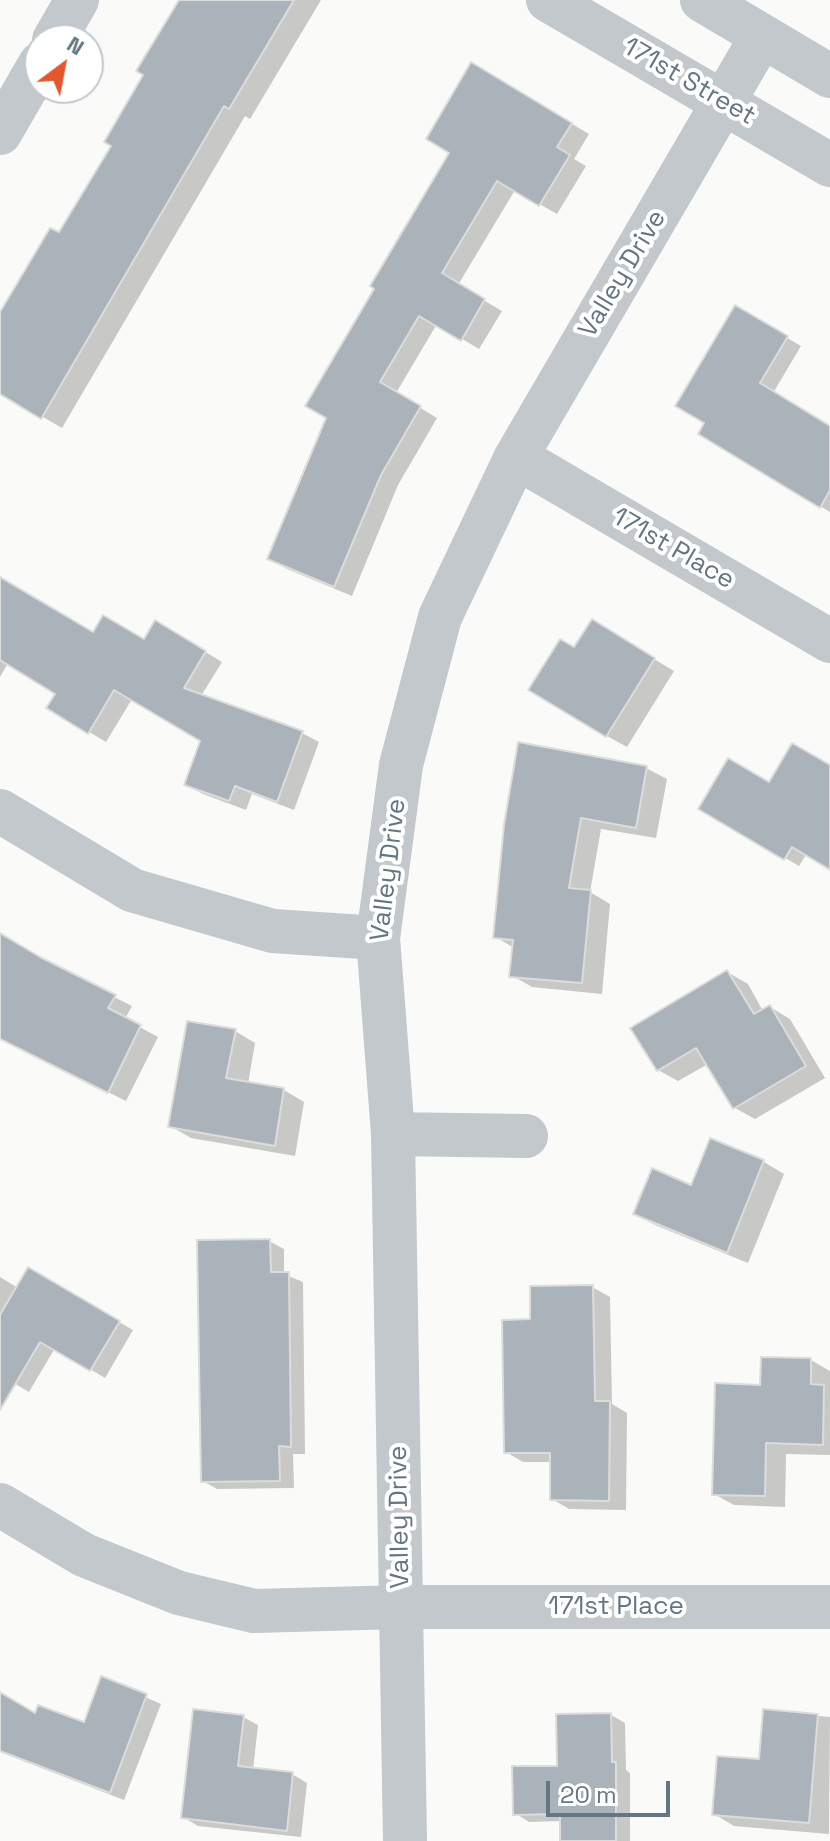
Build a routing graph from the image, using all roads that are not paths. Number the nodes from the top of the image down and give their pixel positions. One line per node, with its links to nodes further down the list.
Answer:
1 (77, 0): 4 (street)
2 (702, 0): 5 (street)
3 (553, 1): 8 (street, 171st Street)
4 (63, 24)
5 (762, 36): 6 (street); 8 (street, Valley Drive)
6 (830, 76)
7 (24, 92): 9 (street)
8 (725, 103): 10 (street, 171st Street); 11 (street, Valley Drive)
9 (0, 133)
10 (830, 165)
11 (516, 457): 12 (street, 171st Place); 14 (street, Valley Drive)
12 (830, 641)
13 (0, 811): 14 (street)
14 (378, 938): 15 (street, Valley Drive)
15 (393, 1134): 16 (street); 18 (street, Valley Drive)
16 (526, 1136)
17 (0, 1505): 18 (street, 171st Place)
18 (402, 1607): 19 (street, 171st Place); 20 (street, Valley Drive)
19 (830, 1607)
20 (405, 1841)

